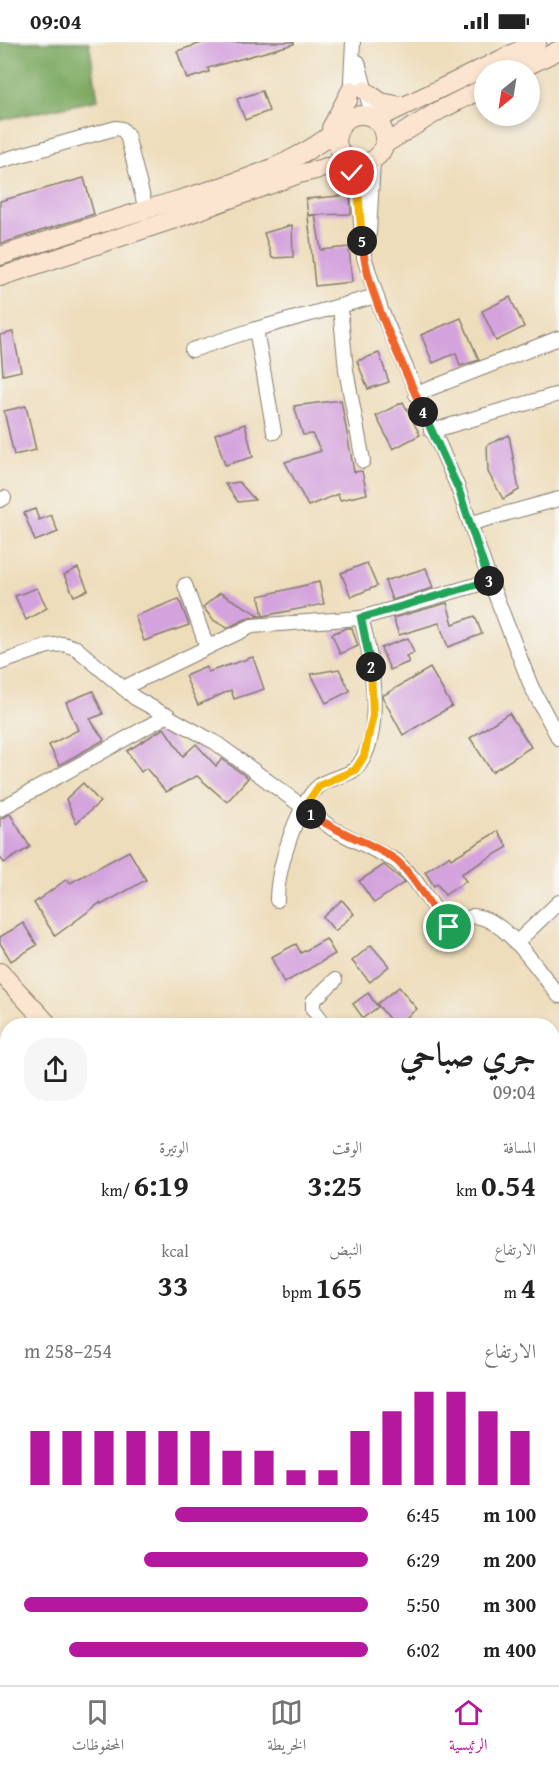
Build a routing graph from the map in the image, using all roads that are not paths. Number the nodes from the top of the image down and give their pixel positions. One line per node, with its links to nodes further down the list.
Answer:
1 (354, 42): 5 (street)
2 (537, 42): 7 (street)
3 (559, 50): 4 (street)
4 (539, 60)
5 (358, 90): 7 (street); 8 (street); 9 (street); 10 (street)
6 (474, 93): 11 (street)
7 (401, 106): 8 (street)
8 (374, 119): 9 (street); 11 (street)
9 (342, 125): 10 (street); 14 (street)
10 (319, 144): 15 (street)
11 (385, 144): 12 (street)
12 (373, 160): 14 (street); 17 (street)
13 (0, 161): 15 (street)
14 (353, 170): 17 (street); 18 (street)
15 (146, 210): 16 (street)
16 (0, 256)
17 (369, 271): 19 (street)
18 (0, 277)
19 (376, 296): 20 (street); 24 (street)
20 (340, 306): 21 (street); 28 (street)
21 (256, 329): 23 (street); 27 (street)
22 (559, 338): 24 (street)
23 (192, 350)
24 (416, 394): 26 (street)
25 (559, 394): 26 (street)
26 (431, 431): 30 (street)
27 (274, 432)
28 (363, 461)
29 (559, 499): 30 (street)
30 (472, 523): 31 (street)
31 (490, 581): 33 (street); 38 (street)
32 (184, 585): 34 (street)
33 (361, 618): 34 (street); 39 (street)
34 (207, 647): 36 (street)
35 (0, 663): 36 (street)
36 (123, 688): 37 (street)
37 (168, 715): 39 (street); 40 (street)
38 (559, 740)
39 (304, 808): 41 (street); 43 (street)
40 (0, 809)
41 (277, 900)
42 (559, 902): 43 (street)
43 (516, 943): 46 (street)
44 (0, 972): 47 (street)
45 (335, 980): 48 (street)
46 (559, 996)
47 (43, 1018)
48 (320, 1018)

